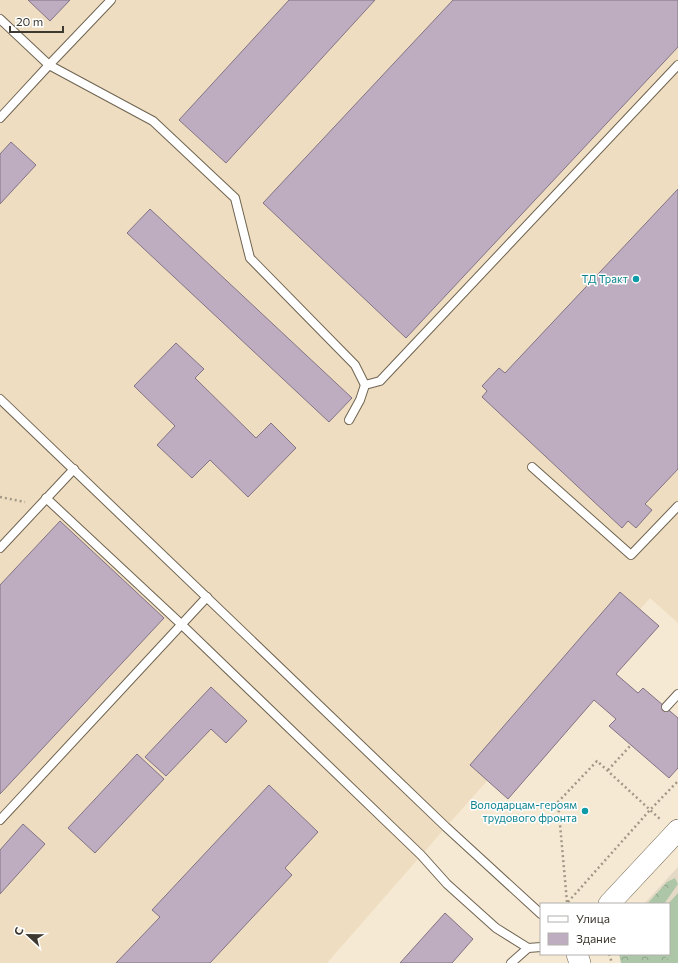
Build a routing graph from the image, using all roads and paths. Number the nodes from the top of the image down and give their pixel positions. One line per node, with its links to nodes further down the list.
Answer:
1 (111, 0): 3 (lane)
2 (0, 18): 3 (lane)
3 (49, 65): 5 (lane); 6 (lane)
4 (678, 65): 6 (lane)
5 (0, 118)
6 (364, 385): 8 (lane)
7 (0, 399): 10 (lane)
8 (349, 420)
9 (532, 467): 14 (lane)
10 (74, 469): 12 (lane); 16 (lane)
11 (0, 497): 13 (path)
12 (46, 498): 13 (lane); 17 (lane)
13 (40, 506): 15 (lane)
14 (678, 506)
15 (0, 548)
16 (207, 597): 17 (lane); 27 (lane)
17 (181, 624): 24 (lane); 29 (lane)
18 (678, 694): 19 (lane)
19 (666, 707)
20 (631, 745): 21 (path)
21 (608, 770): 23 (path); 23 (path)
22 (678, 781): 23 (path)
23 (650, 810): 25 (path)
24 (0, 820)
25 (676, 831): 26 (street)
26 (610, 903)
27 (540, 913)
28 (540, 946): 29 (lane)
29 (528, 948): 30 (lane)
30 (511, 963)

